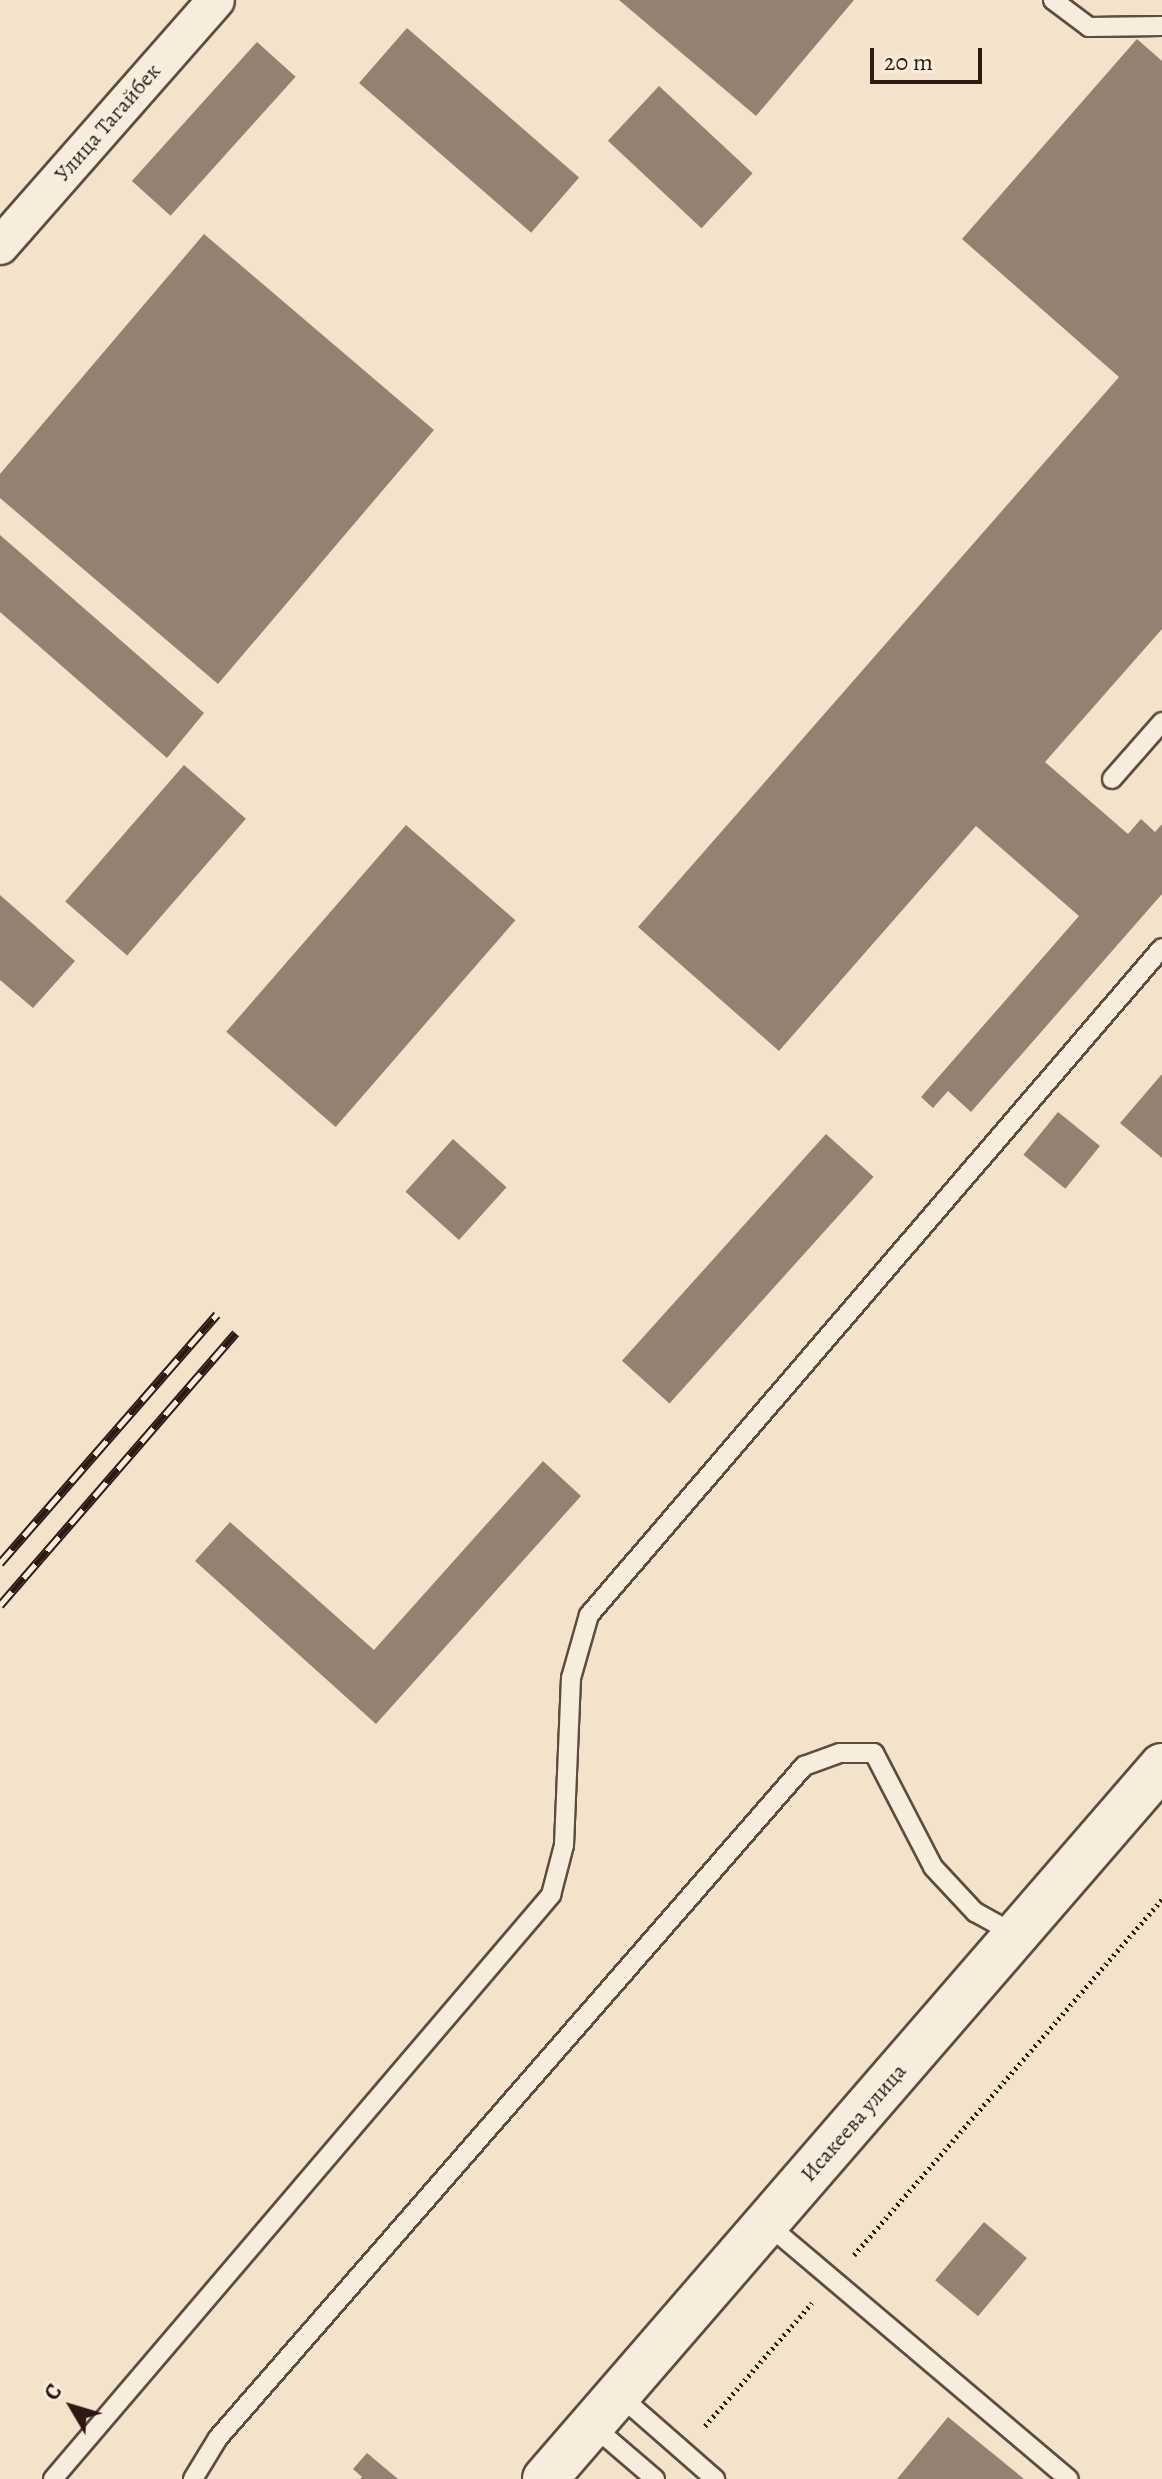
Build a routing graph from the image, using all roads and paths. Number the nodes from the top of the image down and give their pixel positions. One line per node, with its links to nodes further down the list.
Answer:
1 (216, 0): 4 (street, Улица Тагайбек)
2 (1053, 0): 3 (lane)
3 (1162, 26)
4 (0, 246)
5 (1162, 722): 6 (lane)
6 (1112, 779)
7 (1162, 948): 16 (lane)
8 (1162, 1766): 10 (street, Исакеева улица)
9 (1162, 1899): 12 (path)
10 (1017, 1935): 11 (street, Исакеева улица); 17 (lane)
11 (767, 2224): 14 (street, Исакеева улица); 21 (lane)
12 (854, 2255)
13 (812, 2303): 15 (path)
14 (605, 2410): 18 (street, Исакеева улица); 19 (lane); 20 (lane)
15 (705, 2426)
16 (53, 2479)
17 (193, 2479)
18 (545, 2479)
19 (655, 2479)
20 (715, 2479)
21 (1069, 2479)

